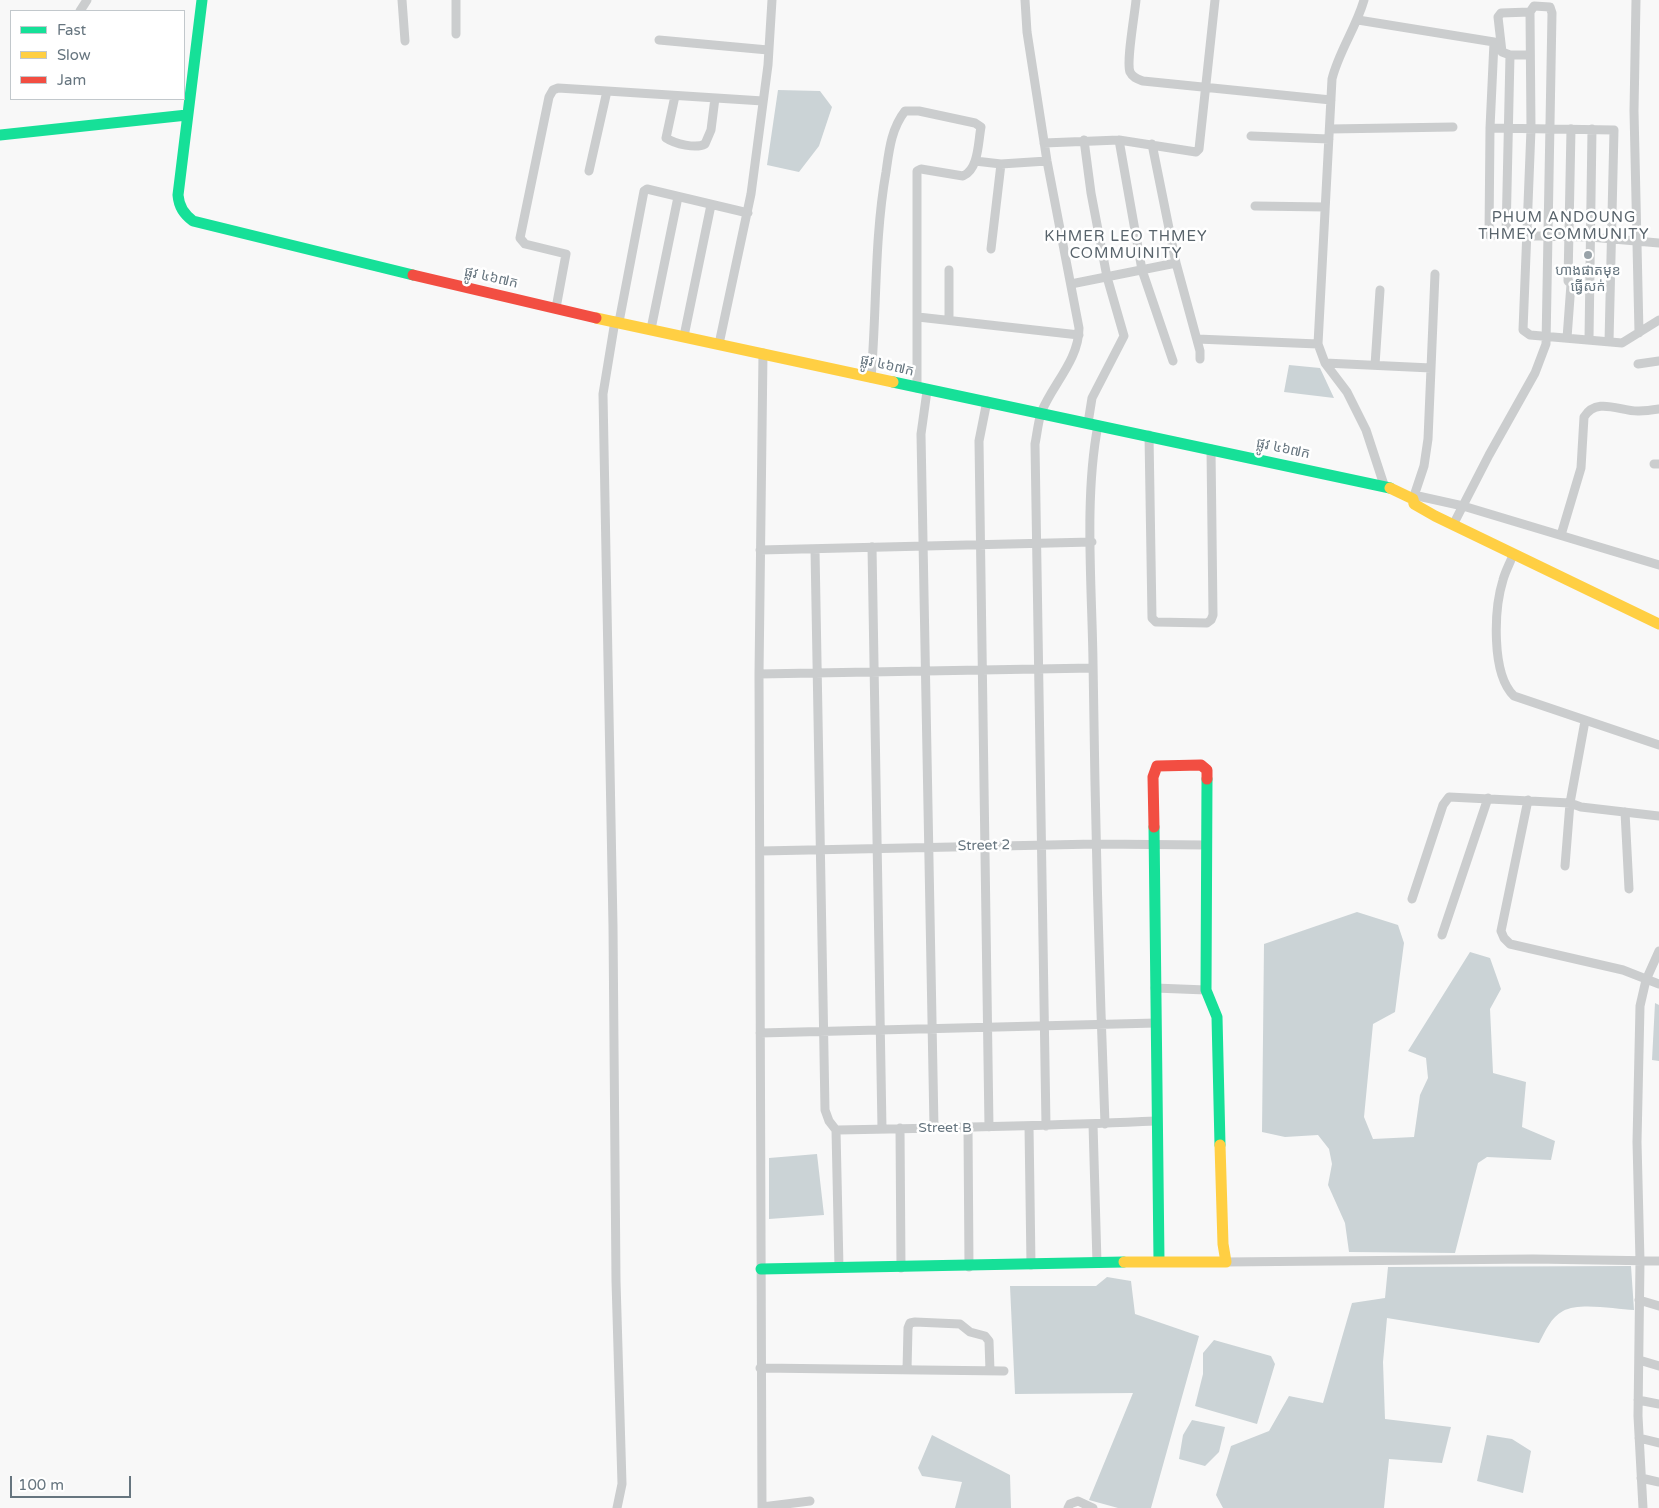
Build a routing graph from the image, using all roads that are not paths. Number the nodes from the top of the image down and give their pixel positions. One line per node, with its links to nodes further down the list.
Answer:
1 (202, 0): 25 (street, ផ្លូវ ៤៦៧ក)
2 (402, 0): 14 (street)
3 (456, 0): 12 (street)
4 (772, 0): 16 (street)
5 (1025, 0): 39 (street)
6 (1136, 0): 19 (street)
7 (1215, 0): 19 (street)
8 (1364, 0): 11 (street)
9 (1636, 0): 56 (street)
10 (1530, 12): 15 (street); 18 (street); 31 (street)
11 (1358, 20): 15 (street); 23 (street)
12 (456, 34)
13 (659, 40): 16 (street)
14 (405, 41)
15 (1497, 42): 17 (street); 27 (street)
16 (768, 50): 24 (street)
17 (1510, 55): 18 (street); 29 (street)
18 (1530, 55): 30 (street)
19 (1207, 86): 23 (street); 40 (street)
20 (607, 91): 21 (street); 44 (street); 66 (street)
21 (675, 96): 22 (street); 22 (street)
22 (715, 98): 24 (street)
23 (1331, 100): 28 (street)
24 (763, 101): 49 (street)
25 (187, 115): 34 (street); 66 (street, ផ្លូវ ៤៦៧ក)
26 (1453, 127): 28 (street)
27 (1490, 128): 29 (street); 50 (street)
28 (1330, 129): 36 (street)
29 (1510, 129): 30 (street); 50 (street)
30 (1531, 129): 31 (street); 51 (street)
31 (1552, 129): 32 (street); 52 (street)
32 (1571, 129): 33 (street); 53 (street)
33 (1592, 129): 54 (street); 55 (street)
34 (0, 135)
35 (1251, 136): 36 (street)
36 (1328, 139): 48 (street)
37 (1084, 140): 38 (street); 39 (street); 63 (street)
38 (1119, 140): 40 (street); 61 (street)
39 (1044, 143): 42 (street)
40 (1152, 144): 59 (street)
41 (975, 161): 43 (street); 67 (street); 90 (street)
42 (1047, 161): 43 (street); 64 (street)
43 (1000, 164): 58 (street)
44 (589, 171)
45 (678, 197): 46 (street); 70 (street); 71 (street)
46 (711, 205): 49 (street); 75 (street)
47 (1255, 206): 48 (street)
48 (1325, 207): 81 (street)
49 (748, 213): 80 (street)
50 (1506, 236): 51 (street)
51 (1527, 236): 52 (street); 74 (street)
52 (1550, 236): 53 (street); 74 (street)
53 (1570, 237): 54 (street); 76 (street)
54 (1590, 238): 55 (street); 78 (street)
55 (1612, 240): 56 (street); 79 (street)
56 (1636, 242): 57 (street); 72 (street)
57 (1659, 243)
58 (991, 249)
59 (1176, 263): 61 (street); 77 (street)
60 (949, 270): 68 (street)
61 (1142, 270): 63 (street); 84 (street)
62 (1435, 274): 89 (street)
63 (1107, 277): 64 (street); 95 (street)
64 (1071, 284): 73 (street)
65 (1380, 290): 87 (street)
66 (556, 308): 70 (street, ផ្លូវ ៤៦៧ក)
67 (918, 317): 68 (street); 91 (street)
68 (949, 320): 73 (street)
69 (1659, 320): 72 (street)
70 (617, 322): 71 (street, ផ្លូវ ៤៦៧ក); 189 (street)
71 (651, 329): 75 (street, ផ្លូវ ៤៦៧ក)
72 (1639, 333): 79 (street)
73 (1079, 335): 94 (street)
74 (1547, 335): 76 (street); 100 (street)
75 (684, 336): 80 (street, ផ្លូវ ៤៦៧ក)
76 (1567, 338): 78 (street)
77 (1197, 339): 81 (street); 83 (street)
78 (1588, 339): 79 (street)
79 (1609, 342)
80 (719, 344): 82 (street, ផ្លូវ ៤៦៧ក)
81 (1318, 344): 86 (street)
82 (763, 353): 90 (street, ផ្លូវ ៤៦៧ក); 109 (street)
83 (1200, 359)
84 (1173, 361)
85 (1659, 361): 88 (street)
86 (1325, 363): 87 (street); 98 (street)
87 (1375, 364): 89 (street)
88 (1638, 364)
89 (1431, 368): 99 (street)
90 (871, 378): 91 (street, ផ្លូវ ៤៦៧ក)
91 (922, 389): 92 (street, ផ្លូវ ៤៦៧ក); 106 (street)
92 (987, 402): 94 (street, ផ្លូវ ៤៦៧ក); 105 (street)
93 (1659, 409): 102 (street)
94 (1041, 413): 95 (street, ផ្លូវ ៤៦៧ក); 104 (street)
95 (1093, 424): 96 (street, ផ្លូវ ៤៦៧ក); 103 (street)
96 (1149, 435): 97 (street, ផ្លូវ ៤៦៧ក); 97 (street)
97 (1211, 449): 98 (street, ផ្លូវ ៤៦៧ក)
98 (1384, 485): 99 (street, ផ្លូវ ៤៦៧ក)
99 (1413, 499): 100 (street); 101 (street, ផ្លូវ ៤៦៧ក)
100 (1463, 506): 101 (street); 102 (street)
101 (1453, 525): 110 (street, ផ្លូវ ៤៦៧ក)
102 (1561, 535): 111 (street)
103 (1092, 542): 104 (street); 113 (street)
104 (1036, 543): 105 (street); 114 (street)
105 (981, 544): 106 (street); 115 (street)
106 (923, 546): 107 (street); 116 (street)
107 (872, 547): 108 (street); 117 (street)
108 (815, 549): 109 (street); 118 (street)
109 (760, 550): 119 (street)
110 (1513, 555): 112 (street, ផ្លូវ ៤៦៧ក); 120 (street)
111 (1659, 566)
112 (1659, 624)
113 (1093, 668): 114 (street); 127 (street)
114 (1038, 669): 115 (street); 130 (street)
115 (982, 670): 116 (street); 131 (street)
116 (926, 671): 117 (street); 132 (street)
117 (874, 672): 118 (street); 133 (street)
118 (818, 673): 119 (street); 134 (street)
119 (759, 674): 135 (street)
120 (1585, 721): 121 (street); 124 (street)
121 (1659, 745)
122 (1488, 798): 123 (street); 138 (street); 139 (street)
123 (1528, 800): 124 (street); 141 (street)
124 (1570, 803): 125 (street); 136 (street)
125 (1625, 812): 126 (street); 137 (street)
126 (1659, 816)
127 (1096, 844): 128 (street, Street 2); 130 (street, Street 2); 146 (street)
128 (1154, 844): 129 (street, Street 2); 129 (street); 143 (street)
129 (1206, 844): 144 (street)
130 (1042, 845): 131 (street, Street 2); 147 (street)
131 (985, 846): 132 (street, Street 2); 148 (street)
132 (929, 847): 133 (street, Street 2); 149 (street)
133 (877, 848): 134 (street, Street 2); 150 (street)
134 (821, 849): 135 (street, Street 2); 151 (street)
135 (761, 851): 152 (street)
136 (1565, 866)
137 (1629, 890)
138 (1412, 899)
139 (1442, 935)
140 (1659, 951): 141 (street)
141 (1646, 980): 142 (street); 165 (street)
142 (1659, 984)
143 (1155, 988): 144 (street); 145 (street)
144 (1206, 990): 167 (street)
145 (1156, 1023): 146 (street); 153 (street)
146 (1101, 1025): 147 (street); 155 (street)
147 (1044, 1026): 148 (street); 157 (street)
148 (987, 1028): 149 (street); 159 (street)
149 (932, 1029): 150 (street); 158 (street)
150 (881, 1030): 151 (street); 162 (street)
151 (825, 1031): 152 (street); 163 (street)
152 (760, 1033): 173 (street)
153 (1156, 1121): 155 (street, Street B); 164 (street)
154 (1093, 1124): 155 (street, Street B); 157 (street, Street B); 168 (street)
155 (1104, 1124)
156 (1028, 1126): 157 (street, Street B); 159 (street, Street B); 169 (street)
157 (1046, 1126)
158 (934, 1127): 160 (street, Street B); 161 (street, Street B)
159 (989, 1127): 161 (street, Street B)
160 (900, 1128): 162 (street, Street B); 172 (street)
161 (968, 1128): 170 (street)
162 (882, 1129): 163 (street, Street B)
163 (836, 1130): 171 (street)
164 (1159, 1261): 167 (street); 168 (street)
165 (1640, 1261): 166 (street); 167 (street); 174 (street)
166 (1659, 1261)
167 (1226, 1262)
168 (1097, 1263): 169 (street)
169 (1030, 1265): 170 (street)
170 (969, 1266): 172 (street)
171 (839, 1268): 172 (street); 173 (street)
172 (901, 1268)
173 (761, 1269): 178 (street)
174 (1640, 1300): 175 (street); 176 (street)
175 (1659, 1306)
176 (1639, 1360): 177 (street); 182 (street)
177 (1659, 1366)
178 (760, 1368): 179 (street); 190 (street)
179 (907, 1370): 180 (street); 180 (street)
180 (990, 1371): 181 (street)
181 (1004, 1371)
182 (1638, 1400): 183 (street); 184 (street)
183 (1659, 1404)
184 (1639, 1438): 185 (street); 186 (street)
185 (1659, 1443)
186 (1641, 1478): 187 (street); 193 (street)
187 (1659, 1482)
188 (810, 1501): 190 (street)
189 (617, 1508)
190 (762, 1508)
191 (1068, 1508): 192 (street)
192 (1093, 1508)
193 (1643, 1508)

